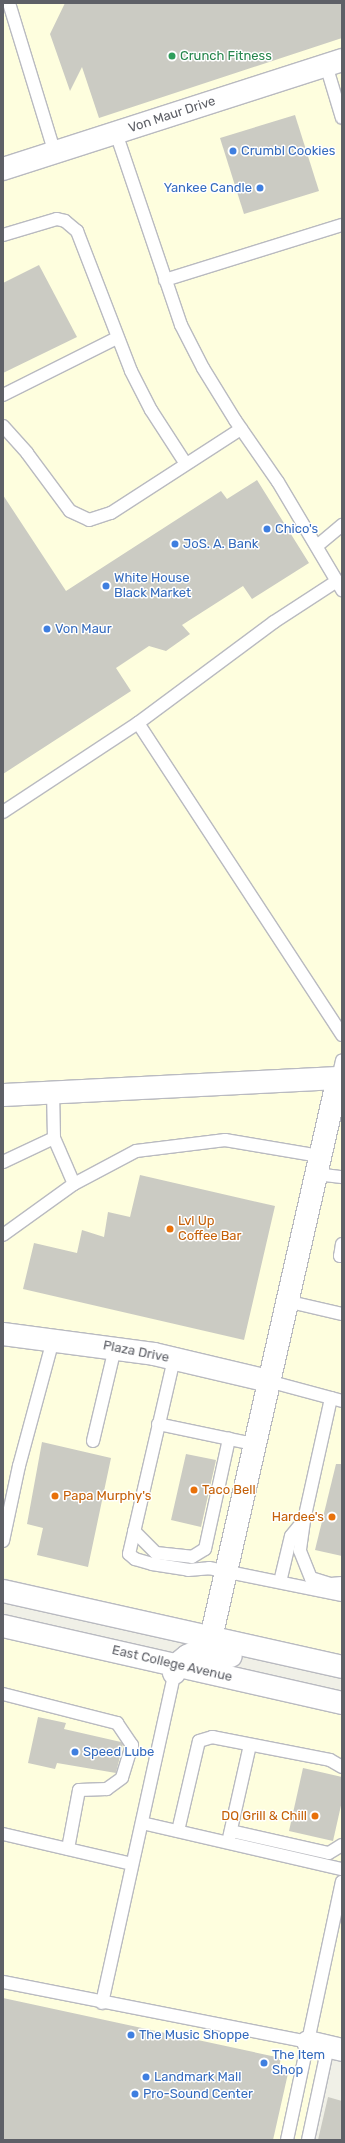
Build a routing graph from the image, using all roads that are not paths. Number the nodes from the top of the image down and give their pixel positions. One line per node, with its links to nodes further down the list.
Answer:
1 (9, 3): 5 (lane)
2 (334, 63): 3 (lane); 4 (street, Von Maur Drive)
3 (342, 118)
4 (116, 133): 5 (street, Von Maur Drive); 9 (lane)
5 (55, 152): 6 (street, Von Maur Drive)
6 (3, 169)
7 (342, 225): 9 (lane)
8 (3, 235): 10 (lane)
9 (165, 280): 13 (lane)
10 (117, 338): 11 (lane); 14 (lane)
11 (3, 395)
12 (3, 426): 14 (lane)
13 (241, 429): 14 (lane); 16 (lane)
14 (186, 464)
15 (342, 525): 16 (lane)
16 (317, 546): 17 (lane)
17 (340, 585): 18 (lane)
18 (138, 723): 19 (lane); 21 (lane)
19 (3, 812)
20 (342, 1016): 21 (lane)
21 (339, 1031)
22 (341, 1072): 23 (street); 27 (street)
23 (52, 1092): 24 (street); 25 (lane)
24 (3, 1095)
25 (54, 1138): 26 (lane); 29 (lane)
26 (3, 1162)
27 (318, 1165): 28 (lane); 29 (lane); 33 (street)
28 (342, 1177)
29 (74, 1184): 30 (lane)
30 (3, 1235)
31 (342, 1244): 32 (lane)
32 (342, 1256)
33 (286, 1301): 34 (lane); 39 (street)
34 (342, 1314)
35 (3, 1334): 36 (street, Plaza Drive)
36 (53, 1340): 37 (street, Plaza Drive); 47 (lane)
37 (115, 1348): 38 (street, Plaza Drive); 43 (lane)
38 (174, 1359): 39 (street, Plaza Drive); 41 (lane)
39 (268, 1382): 40 (lane); 44 (street)
40 (336, 1399): 45 (lane)
41 (158, 1424): 42 (lane); 46 (lane)
42 (229, 1439): 44 (lane); 46 (lane)
43 (93, 1441)
44 (254, 1444): 48 (street)
45 (304, 1520): 49 (lane); 50 (lane)
46 (134, 1532): 48 (lane)
47 (3, 1541)
48 (225, 1571): 49 (lane); 54 (street)
49 (280, 1582): 52 (lane)
50 (342, 1583)
51 (3, 1591): 54 (street)
52 (342, 1595)
53 (3, 1626): 56 (street, East College Avenue)
54 (211, 1638): 55 (street)
55 (342, 1667)
56 (175, 1670): 57 (street); 59 (street, East College Avenue); 62 (lane)
57 (342, 1674)
58 (3, 1694): 67 (lane)
59 (342, 1703)
60 (250, 1745): 61 (lane); 63 (lane); 65 (lane)
61 (342, 1767)
62 (142, 1823): 63 (lane); 68 (lane)
63 (178, 1831): 65 (lane)
64 (3, 1834): 67 (lane)
65 (229, 1837): 66 (lane); 69 (lane)
66 (342, 1845)
67 (68, 1849): 68 (lane)
68 (132, 1864): 72 (lane)
69 (342, 1869)
70 (342, 1882): 73 (lane)
71 (3, 1982): 72 (lane)
72 (102, 2003): 73 (lane)
73 (326, 2046): 74 (lane); 75 (lane)
74 (287, 2140)
75 (308, 2140)

